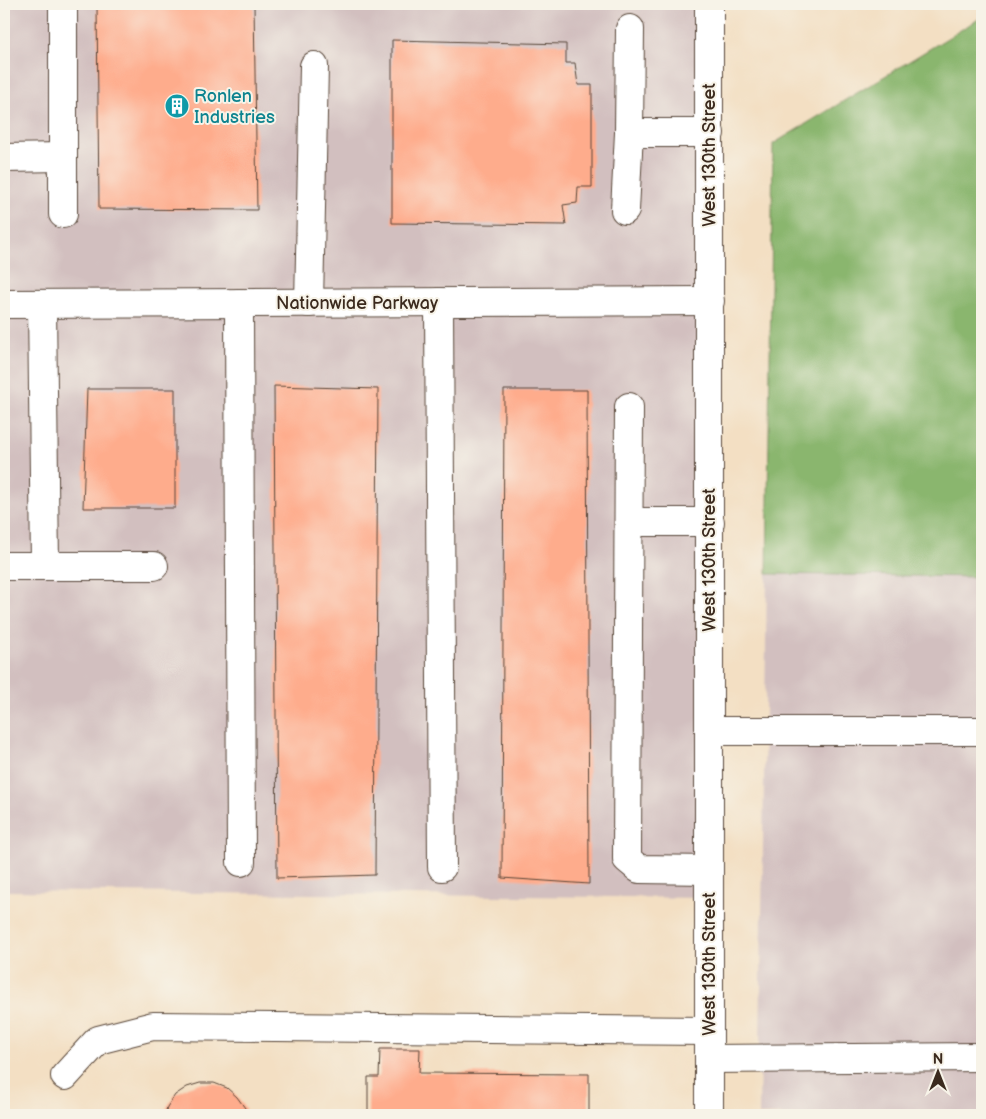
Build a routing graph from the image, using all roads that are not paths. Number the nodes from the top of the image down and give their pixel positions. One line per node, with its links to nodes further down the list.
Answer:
1 (63, 4): 7 (main road)
2 (709, 4): 6 (main road, West 130th Street)
3 (630, 29): 5 (main road)
4 (314, 66): 14 (main road)
5 (629, 133): 6 (main road); 9 (main road)
6 (710, 133): 11 (main road, West 130th Street)
7 (63, 156): 8 (main road); 10 (main road)
8 (4, 158)
9 (625, 210)
10 (63, 214)
11 (710, 301): 12 (main road, Nationwide Parkway); 19 (main road, West 130th Street)
12 (439, 302): 14 (main road, Nationwide Parkway); 26 (main road)
13 (239, 303): 14 (main road, Nationwide Parkway); 16 (main road, Nationwide Parkway); 25 (main road)
14 (309, 303)
15 (4, 304): 16 (main road, Nationwide Parkway)
16 (42, 304): 21 (main road)
17 (629, 407): 18 (main road)
18 (629, 522): 19 (main road); 27 (main road)
19 (710, 522): 23 (main road, West 130th Street)
20 (4, 566): 21 (main road)
21 (45, 566): 22 (main road)
22 (154, 566)
23 (709, 731): 24 (main road); 27 (main road, West 130th Street)
24 (982, 732)
25 (241, 862)
26 (442, 867)
27 (709, 870): 28 (main road, West 130th Street)
28 (709, 1031): 30 (main road, West 130th Street); 31 (main road)
29 (982, 1058): 30 (main road)
30 (709, 1059): 32 (main road, West 130th Street)
31 (65, 1076)
32 (709, 1115)

